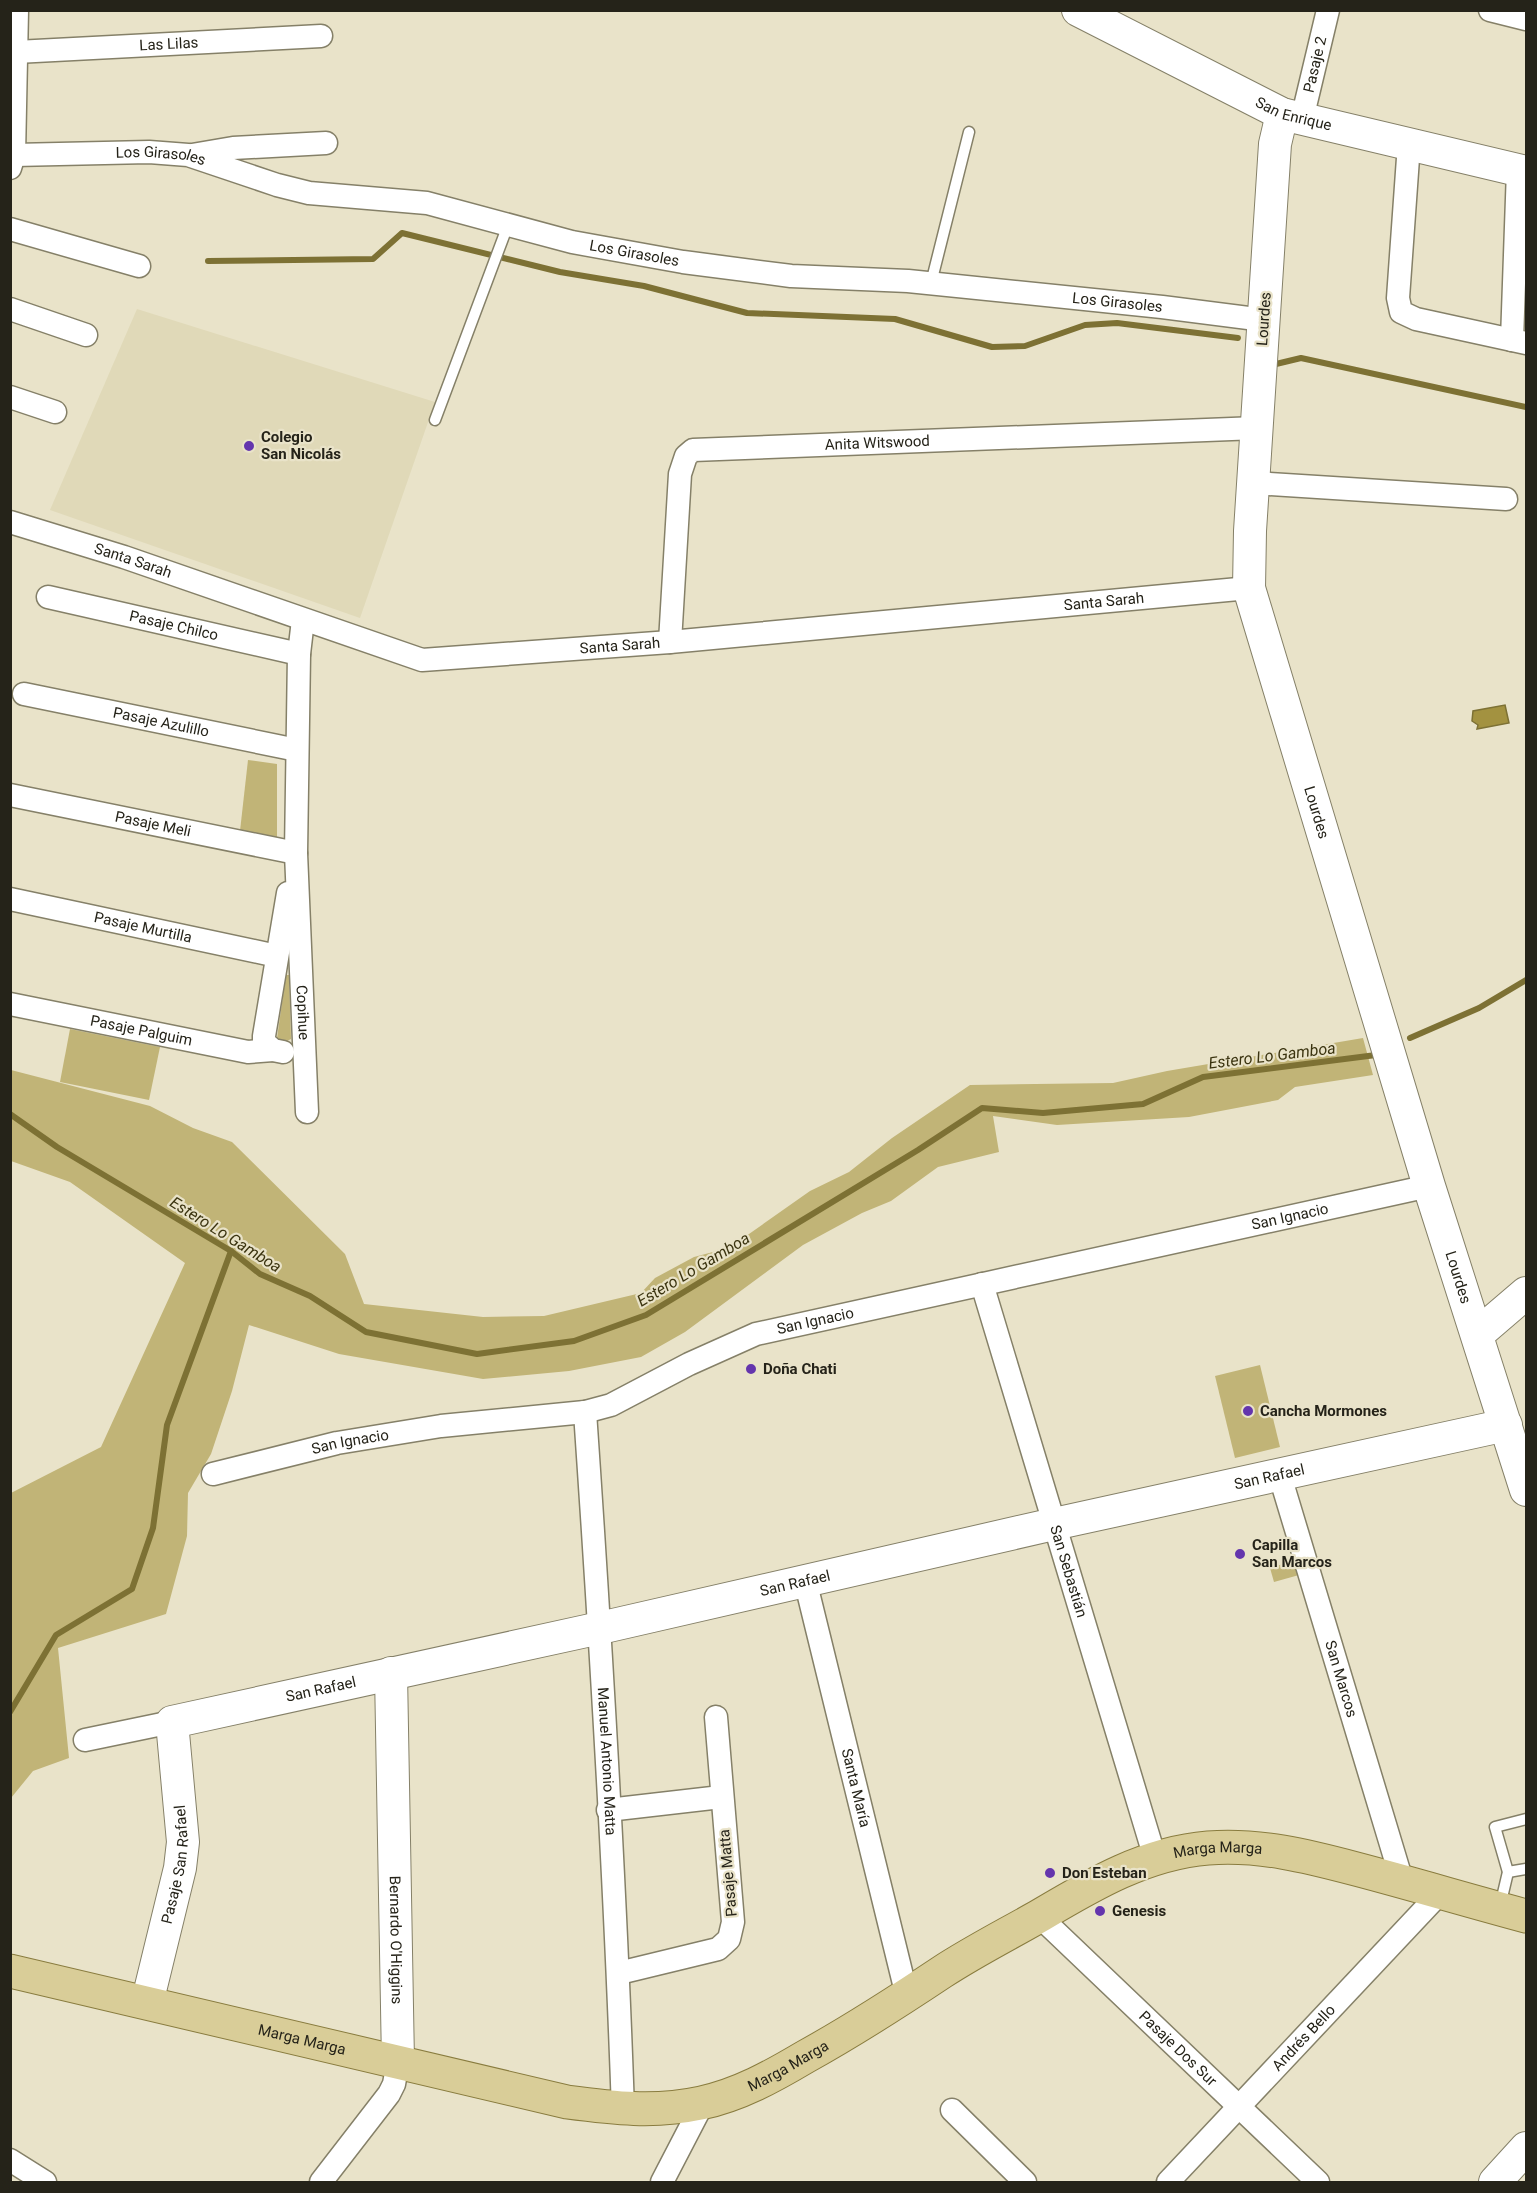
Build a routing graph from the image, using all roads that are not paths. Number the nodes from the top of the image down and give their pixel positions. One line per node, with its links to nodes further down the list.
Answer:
1 (17, 10): 7 (street)
2 (1078, 10): 9 (street, San Enrique)
3 (1328, 10): 9 (street, Pasaje 2)
4 (1490, 10): 5 (street)
5 (1518, 15)
6 (321, 36): 7 (street, Las Lilas)
7 (16, 52): 8 (street)
8 (13, 87): 14 (street)
9 (1292, 117): 12 (street, San Enrique); 21 (street, Lourdes)
10 (969, 132): 19 (lane)
11 (326, 143): 13 (street)
12 (1409, 144): 15 (street, San Enrique); 23 (street)
13 (188, 155): 14 (street, Los Girasoles); 16 (street, Los Girasoles)
14 (12, 161)
15 (1522, 171): 23 (street)
16 (508, 225): 19 (street, Los Girasoles); 26 (lane)
17 (10, 229): 18 (street)
18 (139, 266)
19 (932, 284): 21 (street, Los Girasoles)
20 (10, 309): 22 (street)
21 (1264, 320): 27 (street, Lourdes)
22 (86, 335)
23 (1519, 342)
24 (10, 397): 25 (street)
25 (55, 412)
26 (435, 420)
27 (1257, 428): 28 (street, Lourdes); 34 (street, Anita Witswood)
28 (1254, 483): 29 (street); 31 (street, Lourdes)
29 (1506, 499)
30 (10, 522): 33 (street, Santa Sarah)
31 (1249, 588): 34 (street, Santa Sarah); 46 (street, Lourdes)
32 (48, 597): 35 (street, Pasaje Chilco)
33 (303, 620): 34 (street, Santa Sarah); 35 (street, Copihue)
34 (670, 642)
35 (298, 654): 37 (street, Copihue)
36 (24, 694): 37 (street, Pasaje Azulillo)
37 (297, 750): 39 (street, Copihue)
38 (10, 795): 39 (street, Pasaje Meli)
39 (296, 853): 41 (street, Copihue); 43 (street, Copihue)
40 (10, 899): 41 (street, Pasaje Murtilla)
41 (277, 956): 44 (street, Copihue)
42 (10, 1004): 44 (street, Pasaje Palguim)
43 (303, 1037): 44 (street, Copihue); 45 (street)
44 (273, 1050)
45 (307, 1112)
46 (1429, 1186): 47 (street, San Ignacio); 49 (street, Lourdes)
47 (982, 1284): 50 (street, San Ignacio); 55 (street, San Sebastián)
48 (1527, 1293): 49 (street)
49 (1478, 1334): 51 (street, Lourdes)
50 (585, 1412): 52 (street, San Ignacio); 57 (street, Manuel Antonio Matta)
51 (1506, 1425): 53 (street, San Rafael); 54 (street, Lourdes)
52 (213, 1474)
53 (1280, 1476): 55 (street, San Rafael); 68 (street, San Marcos)
54 (1527, 1490)
55 (1054, 1524): 56 (street, San Rafael); 65 (street, San Sebastián)
56 (805, 1580): 57 (street, San Rafael); 74 (street, Santa María)
57 (600, 1628): 58 (street, San Rafael); 63 (street, Manuel Antonio Matta)
58 (391, 1673): 60 (street, San Rafael); 76 (street, Bernardo O'Higgins)
59 (716, 1717): 62 (street, Pasaje Matta)
60 (172, 1722): 61 (street, San Rafael); 75 (street, Pasaje San Rafael)
61 (85, 1740)
62 (721, 1797): 63 (street); 73 (street, Pasaje Matta)
63 (608, 1810): 73 (street, Manuel Antonio Matta)
64 (1527, 1819): 67 (lane)
65 (1155, 1858): 68 (main road, Marga Marga); 71 (main road, Marga Marga)
66 (1527, 1869): 67 (lane)
67 (1508, 1872): 70 (lane)
68 (1402, 1881): 69 (main road, Marga Marga)
69 (1440, 1893): 70 (main road, Marga Marga); 78 (street, Andrés Bello)
70 (1513, 1913)
71 (1039, 1916): 74 (main road, Marga Marga); 78 (street, Pasaje Dos Sur)
72 (10, 1971): 75 (main road, Marga Marga)
73 (619, 1973): 79 (street, Manuel Antonio Matta)
74 (907, 1996): 77 (main road, Marga Marga)
75 (147, 2003): 76 (main road, Marga Marga)
76 (398, 2062): 79 (main road, Marga Marga); 84 (street, Bernardo O'Higgins)
77 (703, 2103): 79 (main road, Marga Marga); 85 (street)
78 (1238, 2107): 87 (street, Andrés Bello); 88 (street, Pasaje Dos Sur)
79 (623, 2109)
80 (951, 2110): 86 (street)
81 (1527, 2148): 89 (street)
82 (10, 2160): 83 (street)
83 (45, 2182)
84 (321, 2182)
85 (662, 2182)
86 (1025, 2182)
87 (1168, 2182)
88 (1318, 2182)
89 (1495, 2182)

